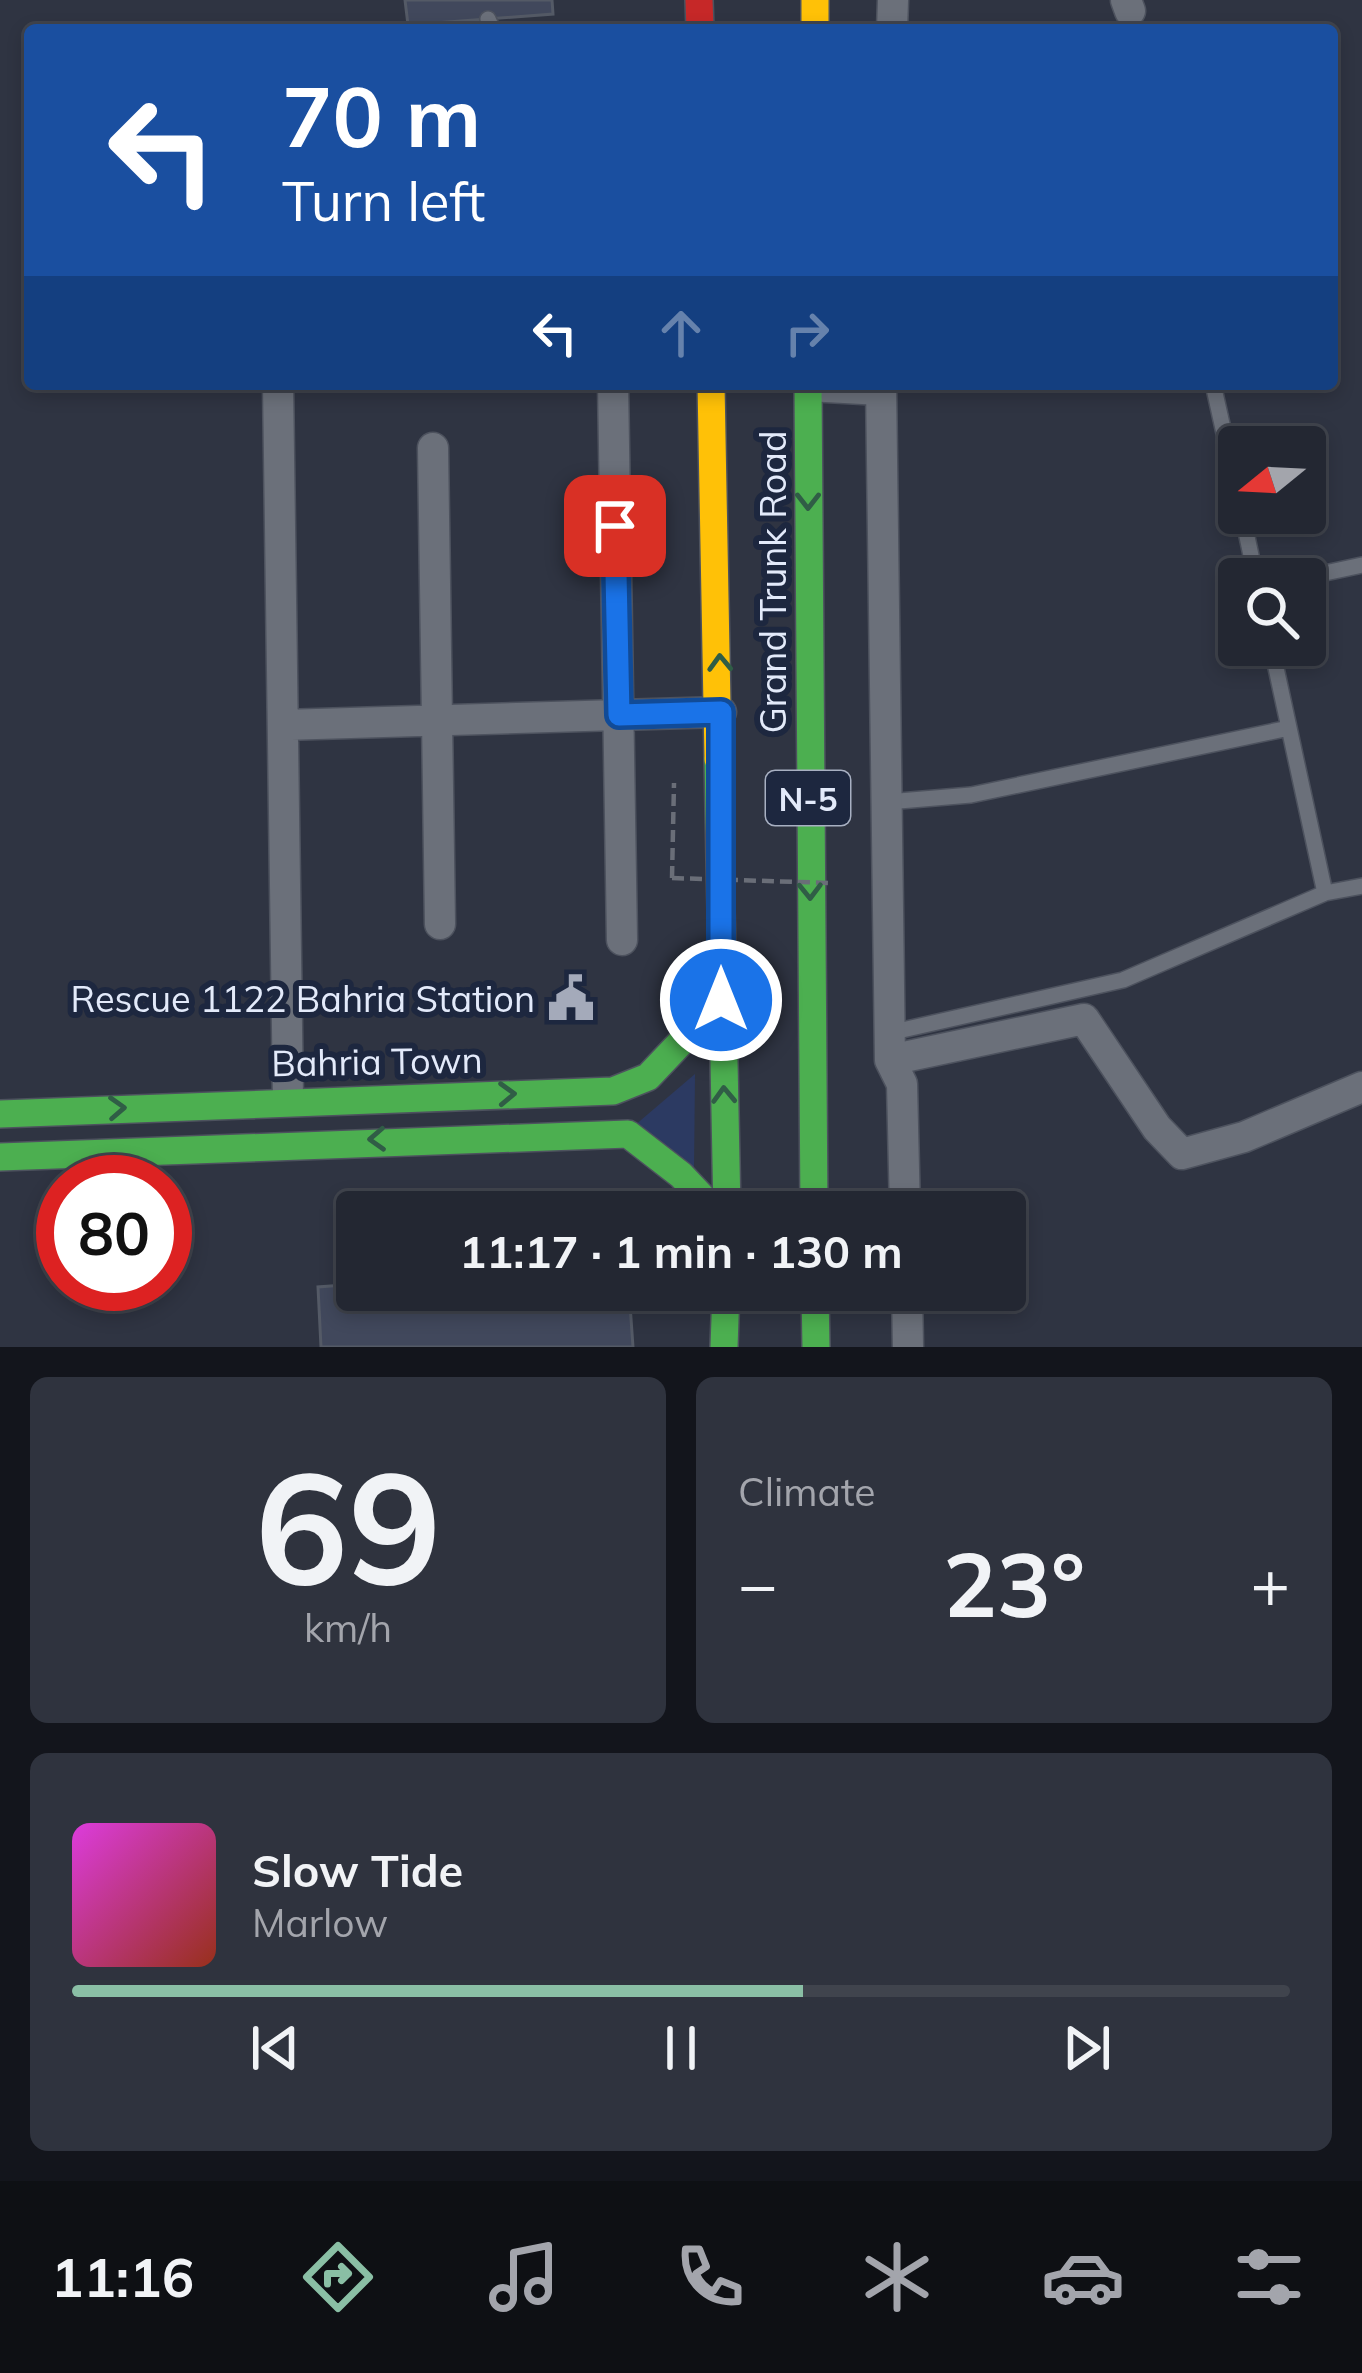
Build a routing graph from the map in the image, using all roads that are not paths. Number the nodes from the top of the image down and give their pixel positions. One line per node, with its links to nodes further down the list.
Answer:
1 (278, 390): 15 (street)
2 (613, 390): 13 (street)
3 (711, 390): 12 (main road, N-5, one-way to 3)
4 (808, 390): 30 (main road, Grand Trunk Road / N-5, one-way to 30)
5 (881, 390): 17 (street)
6 (1214, 390): 7 (lane)
7 (1222, 426)
8 (433, 448): 14 (street)
9 (1362, 565): 10 (lane)
10 (1326, 573)
11 (1276, 666): 16 (lane)
12 (721, 712): 13 (street); 22 (main road, N-5)
13 (619, 715): 14 (street); 21 (street)
14 (437, 723): 15 (street); 20 (street)
15 (283, 725): 25 (street)
16 (1289, 728): 17 (lane); 19 (lane)
17 (887, 802): 23 (street)
18 (1362, 886): 19 (lane)
19 (1325, 892): 23 (lane)
20 (440, 924)
21 (622, 940)
22 (721, 1000): 25 (main road, Bahria Town, one-way to 22); 29 (main road, N-5, one-way to 22)
23 (890, 1046): 24 (street); 31 (street)
24 (1362, 1087)
25 (288, 1099): 26 (main road, Bahria Town, one-way to 25)
26 (0, 1114)
27 (0, 1157): 28 (main road, one-way to 27)
28 (696, 1191)
29 (726, 1191)
30 (814, 1191)
31 (905, 1191)
32 (725, 1311): 35 (main road)
33 (815, 1311): 36 (main road)
34 (907, 1311): 37 (street)
35 (724, 1347)
36 (816, 1347)
37 (908, 1347)

